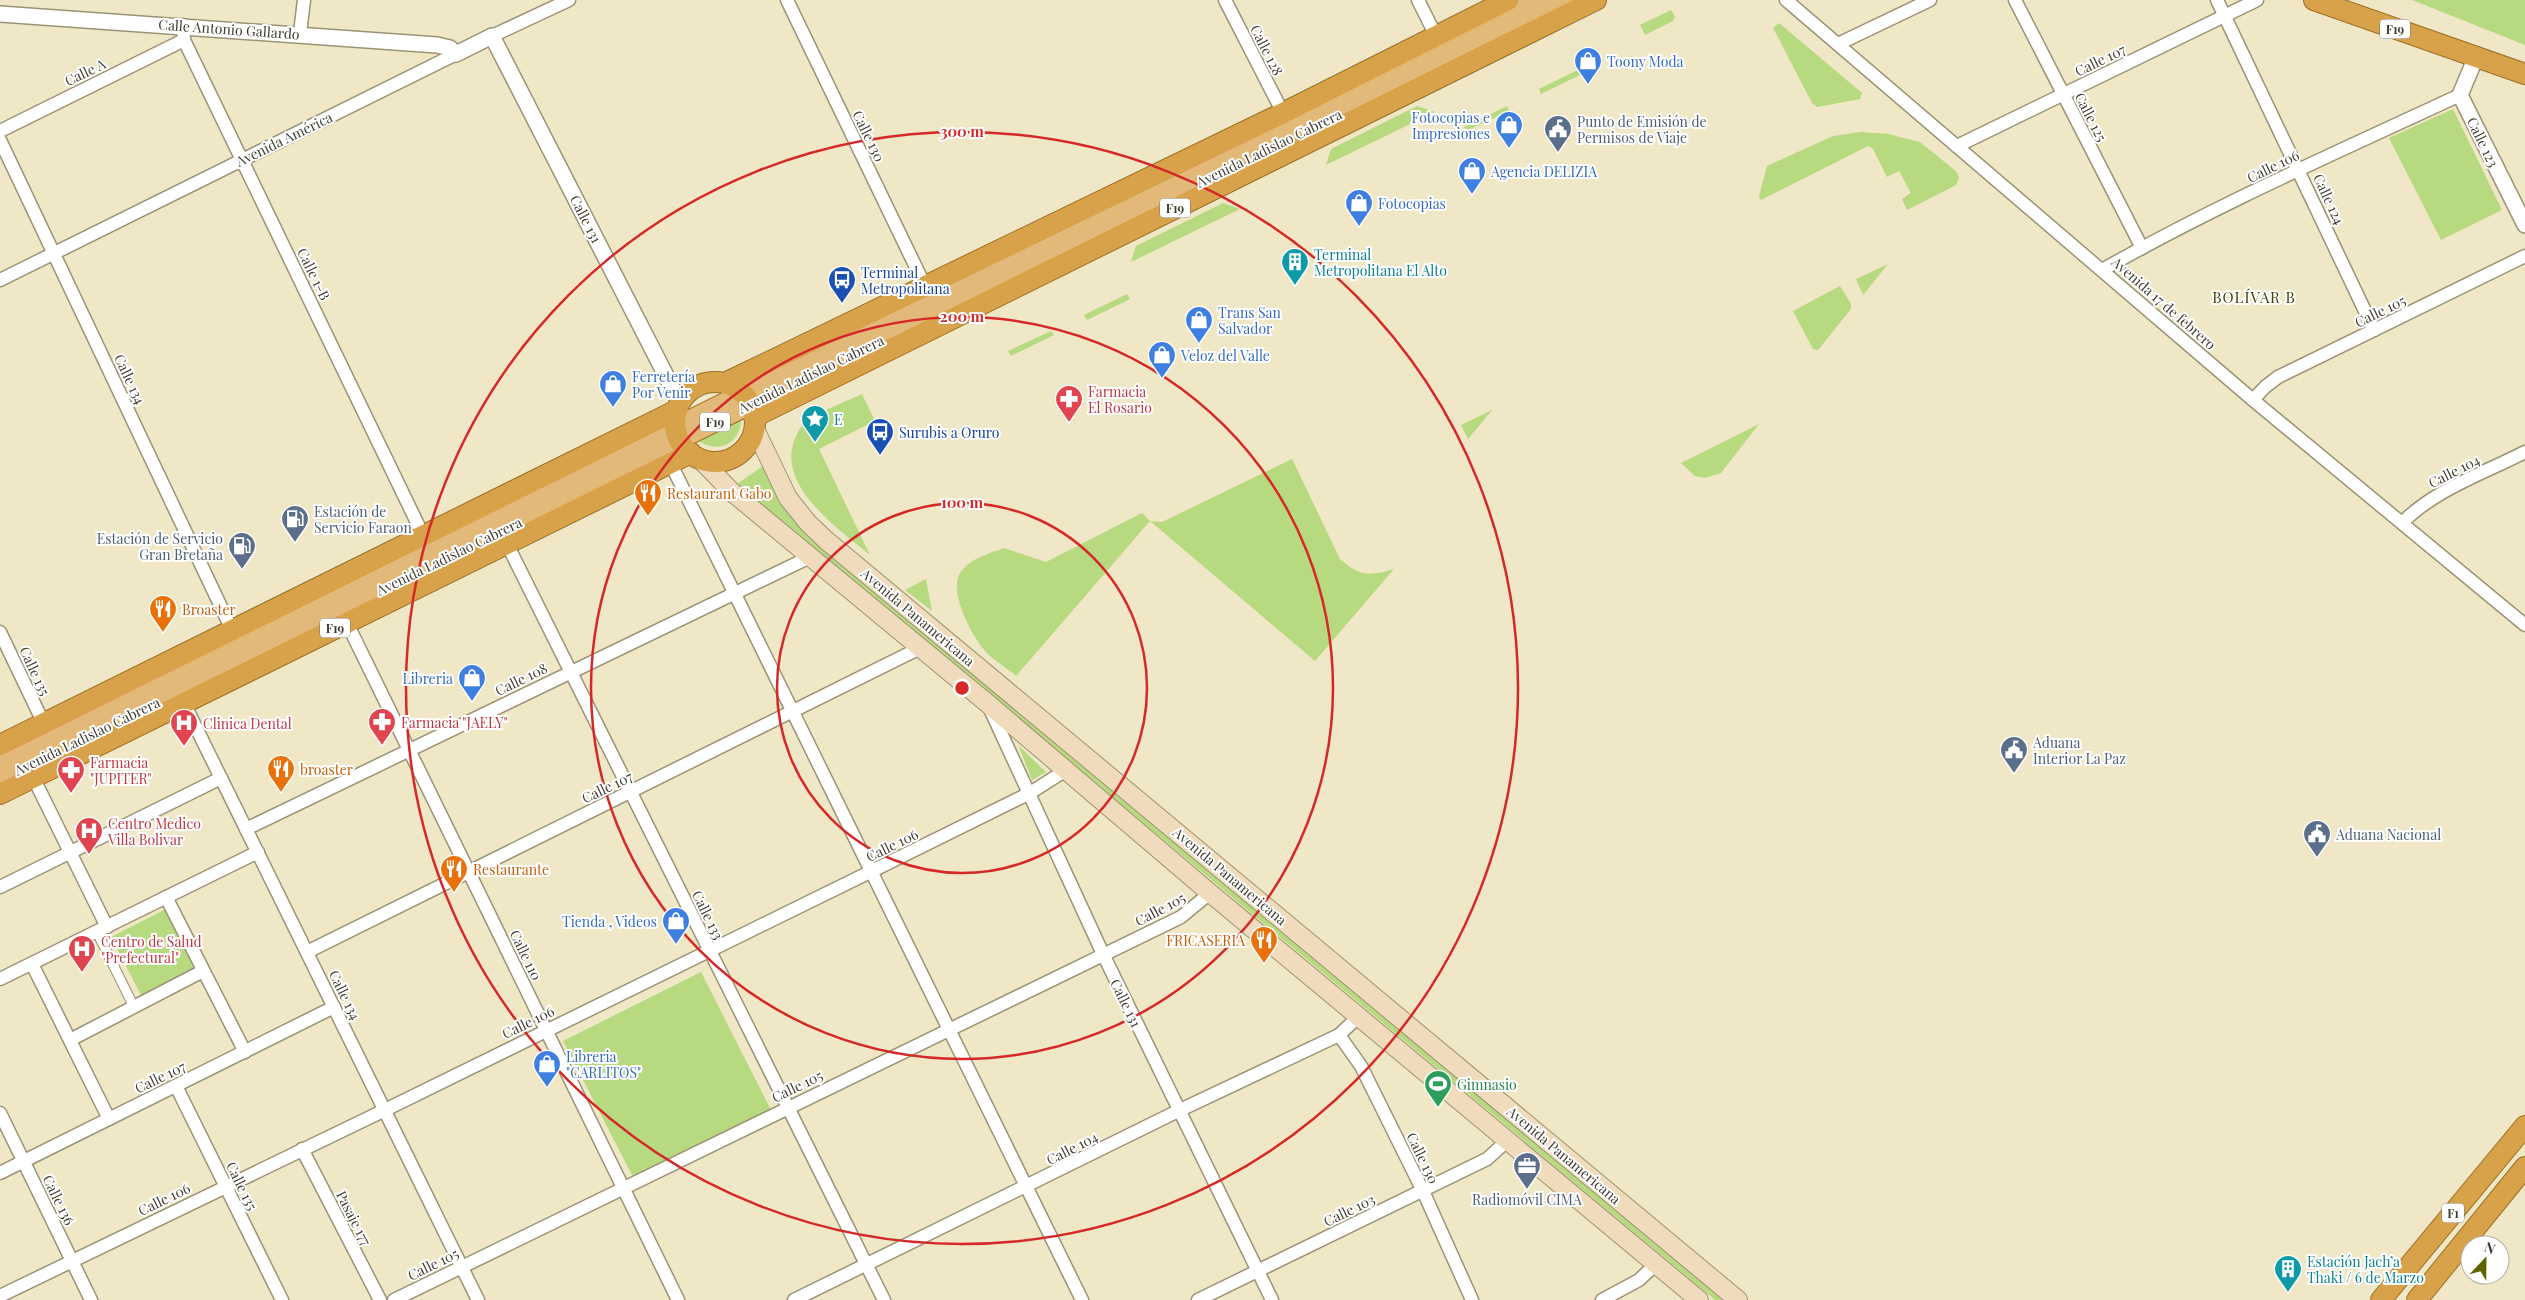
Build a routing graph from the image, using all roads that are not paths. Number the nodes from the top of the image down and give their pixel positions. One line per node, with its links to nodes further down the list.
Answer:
1 (304, 0): 20 (street)
2 (569, 0): 16 (street, Avenida América)
3 (786, 0): 41 (street, Calle 130)
4 (1225, 0): 29 (street, Calle 128)
5 (1418, 0): 22 (street)
6 (1508, 0): 22 (highway, Avenida Ladislao Cabrera / F19)
7 (1539, 0): 44 (main road, Avenida Ladislao Cabrera / F19)
8 (1571, 0): 44 (main road, Avenida Ladislao Cabrera / F19)
9 (1596, 0): 44 (highway, Avenida Ladislao Cabrera / F19)
10 (1786, 0): 23 (street, Avenida 17 de febrero)
11 (1930, 0): 23 (street)
12 (2015, 0): 27 (street, Calle 125)
13 (2218, 0): 18 (street, Calle 124)
14 (2257, 0): 18 (street, Calle 107)
15 (2314, 0): 25 (highway, F19)
16 (552, 4): 21 (street, Avenida América)
17 (0, 14): 19 (street, Calle Antonio Gallardo)
18 (2225, 15): 27 (street, Calle 107); 34 (street, Calle 124)
19 (183, 33): 20 (street, Calle Antonio Gallardo); 30 (street, Calle A); 33 (street, Calle 1-B)
20 (300, 34): 24 (street, Calle Antonio Gallardo)
21 (492, 36): 24 (street, Avenida América); 45 (street, Calle 131)
22 (1436, 36): 29 (highway, Avenida Ladislao Cabrera / F19)
23 (1838, 44): 32 (street, Avenida 17 de febrero)
24 (456, 54): 33 (street, Avenida América)
25 (2476, 57): 26 (highway, F19); 28 (street)
26 (2525, 74)
27 (2063, 95): 32 (street, Calle 107); 36 (street, Calle 125)
28 (2460, 96): 34 (street, Calle 106); 35 (street, Calle 123)
29 (1283, 113): 41 (highway, Avenida Ladislao Cabrera / F19)
30 (0, 131)
31 (0, 140): 37 (street, Calle 134)
32 (1957, 146): 39 (street, Avenida 17 de febrero)
33 (242, 160): 37 (street, Avenida América); 48 (street, Calle 1-B)
34 (2298, 170): 36 (street, Calle 106); 42 (street, Calle 124)
35 (2525, 225)
36 (2142, 248): 39 (street, Calle 106)
37 (55, 253): 40 (street, Avenida América); 54 (street, Calle 134)
38 (2525, 256): 42 (street, Calle 105)
39 (2102, 270): 43 (street, Avenida 17 de febrero)
40 (0, 280)
41 (925, 286): 44 (highway, Avenida Ladislao Cabrera / F19)
42 (2374, 330): 43 (street, Calle 105)
43 (2253, 400): 47 (street, Avenida 17 de febrero)
44 (745, 405): 45 (main road, Avenida Ladislao Cabrera / F19); 45 (highway, F19); 45 (highway); 57 (main road, Avenida Panamericana)
45 (674, 436): 48 (highway, Avenida Ladislao Cabrera / F19); 49 (highway, Avenida Ladislao Cabrera / F19); 50 (main road, Avenida Panamericana); 51 (street); 66 (main road, Avenida Ladislao Cabrera / F19); 70 (main road, Avenida Ladislao Cabrera / F19)
46 (2525, 452): 47 (street, Calle 104)
47 (2402, 523): 53 (street, Avenida 17 de febrero)
48 (423, 536): 54 (highway, Avenida Ladislao Cabrera / F19)
49 (507, 544): 52 (highway, Avenida Ladislao Cabrera / F19); 59 (street, Calle 133)
50 (810, 557): 51 (street, Calle 108); 56 (main road, Avenida Panamericana)
51 (735, 593): 59 (street, Calle 108); 62 (street)
52 (347, 622): 60 (highway, Avenida Ladislao Cabrera / F19); 65 (street, Calle 110)
53 (2525, 625)
54 (232, 630): 63 (highway, Avenida Ladislao Cabrera / F19)
55 (0, 632): 63 (street, Calle 135)
56 (920, 648): 58 (main road, Avenida Panamericana); 62 (street, Calle 107)
57 (961, 653): 58 (main road); 133 (main road, Avenida Panamericana)
58 (947, 670): 61 (main road, Avenida Panamericana)
59 (571, 672): 65 (street, Calle 108); 71 (street, Calle 133)
60 (184, 703): 68 (highway, Avenida Ladislao Cabrera / F19); 69 (street, Calle 134)
61 (987, 703): 67 (main road, Avenida Panamericana); 72 (street, Calle 131)
62 (793, 711): 71 (street, Calle 107); 77 (street)
63 (44, 724): 64 (highway, Avenida Ladislao Cabrera / F19)
64 (0, 746)
65 (409, 750): 74 (street, Calle 108); 78 (street, Calle 110)
66 (0, 761)
67 (1066, 770): 72 (street, Calle 106); 80 (main road, Avenida Panamericana)
68 (33, 777): 73 (highway, Avenida Ladislao Cabrera / F19); 76 (street)
69 (221, 778): 74 (street, Calle 134); 76 (street)
70 (0, 779)
71 (630, 792): 78 (street, Calle 107); 83 (street, Calle 133)
72 (1030, 793): 77 (street, Calle 106); 85 (street, Calle 131)
73 (0, 794)
74 (246, 829): 75 (street, Calle 134)
75 (258, 852): 81 (street); 84 (street, Calle 134)
76 (71, 853): 79 (street); 82 (street)
77 (872, 871): 83 (street, Calle 106); 92 (street)
78 (468, 872): 84 (street, Calle 107); 93 (street, Calle 110)
79 (0, 887)
80 (1210, 893): 85 (street, Calle 105); 91 (main road, Avenida Panamericana)
81 (166, 897): 82 (street); 87 (street)
82 (102, 929): 86 (street); 89 (street)
83 (709, 950): 93 (street, Calle 106); 98 (street, Calle 133)
84 (307, 952): 90 (street, Calle 134)
85 (1103, 954): 92 (street, Calle 105); 100 (street, Calle 131)
86 (32, 964): 88 (street); 95 (street)
87 (203, 971): 89 (street); 96 (street)
88 (0, 979)
89 (134, 1007): 95 (street)
90 (334, 1007): 96 (street, Calle 107); 99 (street, Calle 134)
91 (1358, 1017): 94 (street, Calle 104); 104 (main road, Avenida Panamericana)
92 (949, 1029): 98 (street, Calle 105); 110 (street)
93 (546, 1030): 99 (street, Calle 106); 111 (street, Calle 110)
94 (1339, 1035): 100 (street, Calle 104); 112 (street, Calle 130)
95 (70, 1040): 102 (street)
96 (245, 1052): 97 (street, Calle 107)
97 (176, 1086): 102 (street, Calle 107); 109 (street, Calle 135)
98 (787, 1108): 111 (street, Calle 105); 115 (street, Calle 133)
99 (385, 1110): 105 (street, Calle 106); 116 (street, Calle 134)
100 (1178, 1111): 110 (street, Calle 104); 117 (street, Calle 131)
101 (0, 1113): 106 (street, Calle 136)
102 (109, 1119): 106 (street, Calle 107)
103 (2525, 1126): 134 (highway, F1)
104 (1508, 1140): 112 (street, Calle 103); 114 (main road, Avenida Panamericana)
105 (302, 1149): 109 (street, Calle 106); 121 (street, Pasaje 177)
106 (24, 1162): 108 (street, Calle 107); 113 (street, Calle 136)
107 (2525, 1167): 135 (highway, F1)
108 (0, 1173)
109 (226, 1186): 113 (street, Calle 106); 120 (street, Calle 135)
110 (1027, 1187): 115 (street, Calle 104); 127 (street)
111 (623, 1188): 116 (street, Calle 105); 124 (street, Calle 110)
112 (1423, 1190): 117 (street, Calle 103); 130 (street, Calle 130)
113 (72, 1261): 118 (street, Calle 106); 119 (street, Calle 136)
114 (1656, 1264): 131 (street); 132 (main road, Avenida Panamericana)
115 (866, 1265): 125 (street, Calle 104); 126 (street, Calle 133)
116 (462, 1267): 122 (street, Calle 105); 123 (street, Calle 134)
117 (1257, 1272): 128 (street, Calle 103); 129 (street, Calle 131)
118 (0, 1296)
119 (91, 1300)
120 (282, 1300)
121 (380, 1300)
122 (394, 1300)
123 (478, 1300)
124 (678, 1300)
125 (794, 1300)
126 (884, 1300)
127 (1082, 1300)
128 (1198, 1300)
129 (1272, 1300)
130 (1472, 1300)
131 (1602, 1300)
132 (1699, 1300)
133 (1738, 1300)
134 (2381, 1300)
135 (2417, 1300)

